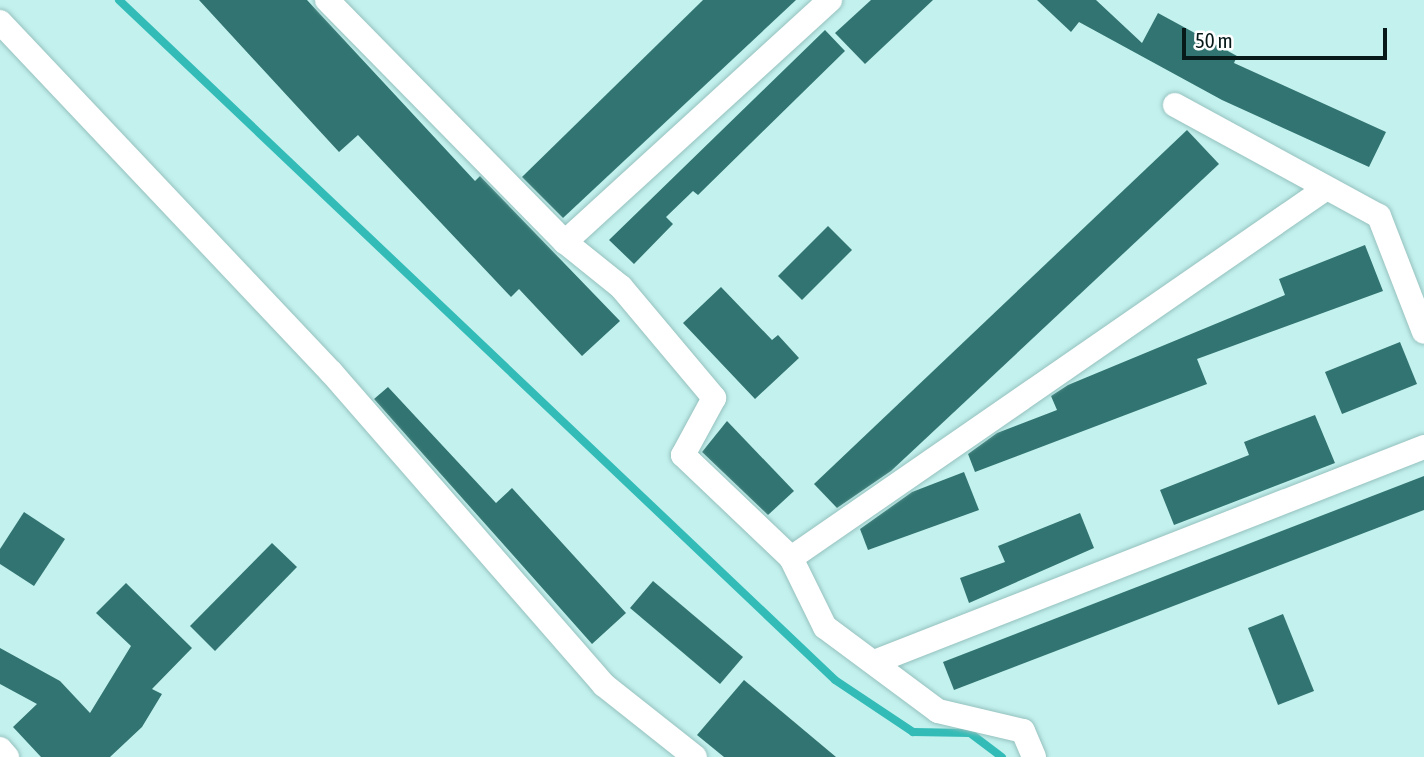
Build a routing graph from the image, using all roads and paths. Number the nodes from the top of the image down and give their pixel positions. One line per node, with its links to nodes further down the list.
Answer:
1 (327, 0): 6 (street)
2 (831, 0): 6 (street)
3 (0, 22): 13 (street)
4 (1175, 105): 5 (street)
5 (1325, 189): 7 (street); 9 (street)
6 (565, 242): 9 (street)
7 (1424, 332)
8 (1424, 447): 10 (street)
9 (791, 558): 10 (street)
10 (877, 661): 14 (street)
11 (0, 749): 12 (street)
12 (7, 757)
13 (695, 757)
14 (1034, 757)

